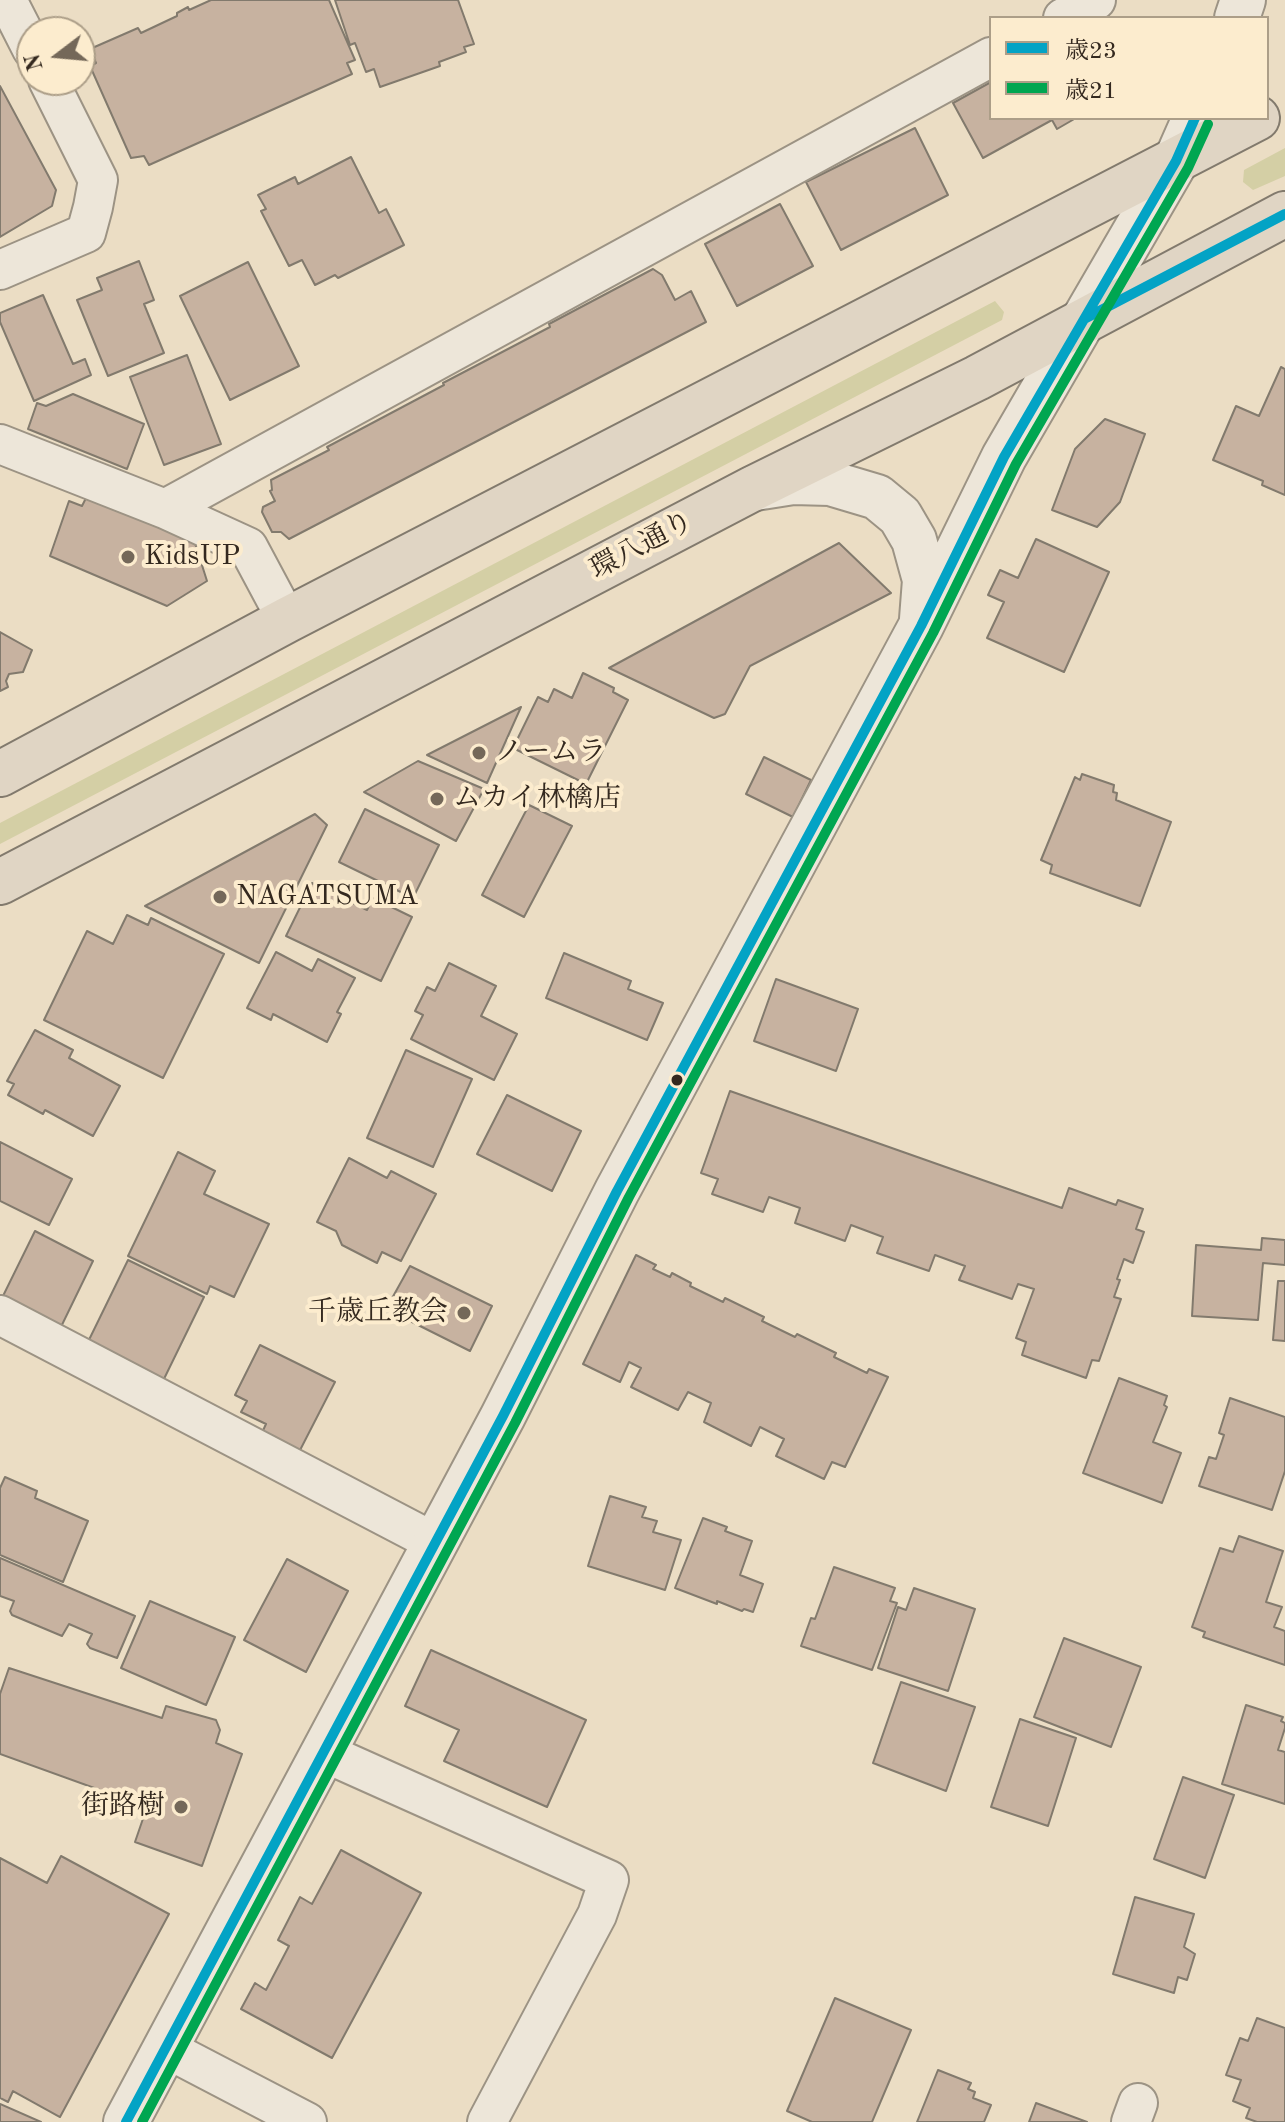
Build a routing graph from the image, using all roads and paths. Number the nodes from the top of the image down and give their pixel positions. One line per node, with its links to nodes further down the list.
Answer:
1 (1096, 0): 2 (street)
2 (1067, 16)
3 (989, 58): 13 (street)
4 (56, 96): 9 (street)
5 (1194, 120): 7 (street)
6 (1253, 120): 7 (main road)
7 (1176, 161): 10 (street); 14 (main road)
8 (1278, 228): 10 (main road, 環八通り)
9 (0, 270)
10 (1086, 318): 12 (main road, 環八通り); 15 (street)
11 (0, 444): 13 (street)
12 (752, 489): 15 (street); 17 (main road, 環八通り)
13 (165, 509): 14 (street)
14 (287, 620): 16 (main road)
15 (921, 626): 19 (street)
16 (0, 774)
17 (0, 882)
18 (0, 1315): 19 (street)
19 (434, 1542): 20 (street)
20 (323, 1752): 21 (street); 24 (street)
21 (165, 2048): 22 (street); 23 (street)
22 (126, 2122)
23 (307, 2122)
24 (487, 2122)

